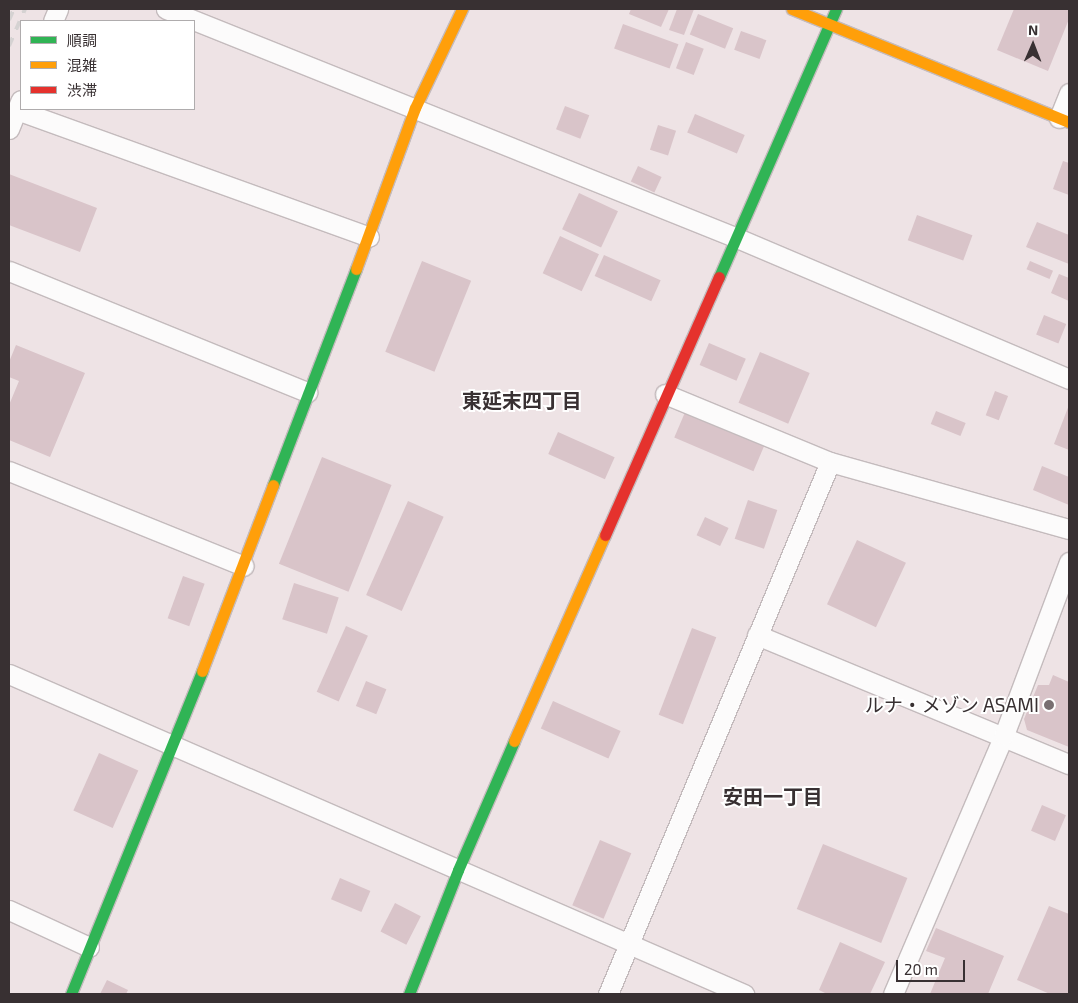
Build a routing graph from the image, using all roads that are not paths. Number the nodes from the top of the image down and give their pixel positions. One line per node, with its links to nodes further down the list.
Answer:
1 (166, 9): 5 (street)
2 (462, 9): 10 (street)
3 (792, 9): 7 (street)
4 (836, 9): 7 (street)
5 (194, 20)
6 (195, 21): 10 (street)
7 (829, 24): 12 (street); 15 (street)
8 (1069, 93): 12 (street)
9 (19, 105): 13 (street)
10 (415, 108): 14 (street); 15 (street)
11 (32, 110): 14 (street)
12 (1064, 120)
13 (9, 129)
14 (370, 237): 18 (street)
15 (737, 238): 17 (street); 19 (street)
16 (9, 271): 18 (street)
17 (1069, 379)
18 (307, 392): 24 (street)
19 (665, 394): 20 (street); 30 (street)
20 (830, 462): 22 (street); 25 (street)
21 (9, 470): 24 (street)
22 (1069, 529)
23 (1069, 562): 27 (street)
24 (244, 566): 28 (street)
25 (757, 635): 27 (street); 32 (street)
26 (9, 674): 28 (street)
27 (1004, 735): 29 (street); 38 (street)
28 (171, 745): 30 (street); 33 (street)
29 (1069, 764)
30 (458, 870): 32 (street); 35 (street)
31 (9, 910): 33 (street)
32 (632, 943): 36 (street); 37 (street)
33 (89, 946): 34 (street)
34 (71, 994)
35 (409, 994)
36 (608, 994)
37 (744, 994)
38 (893, 994)

